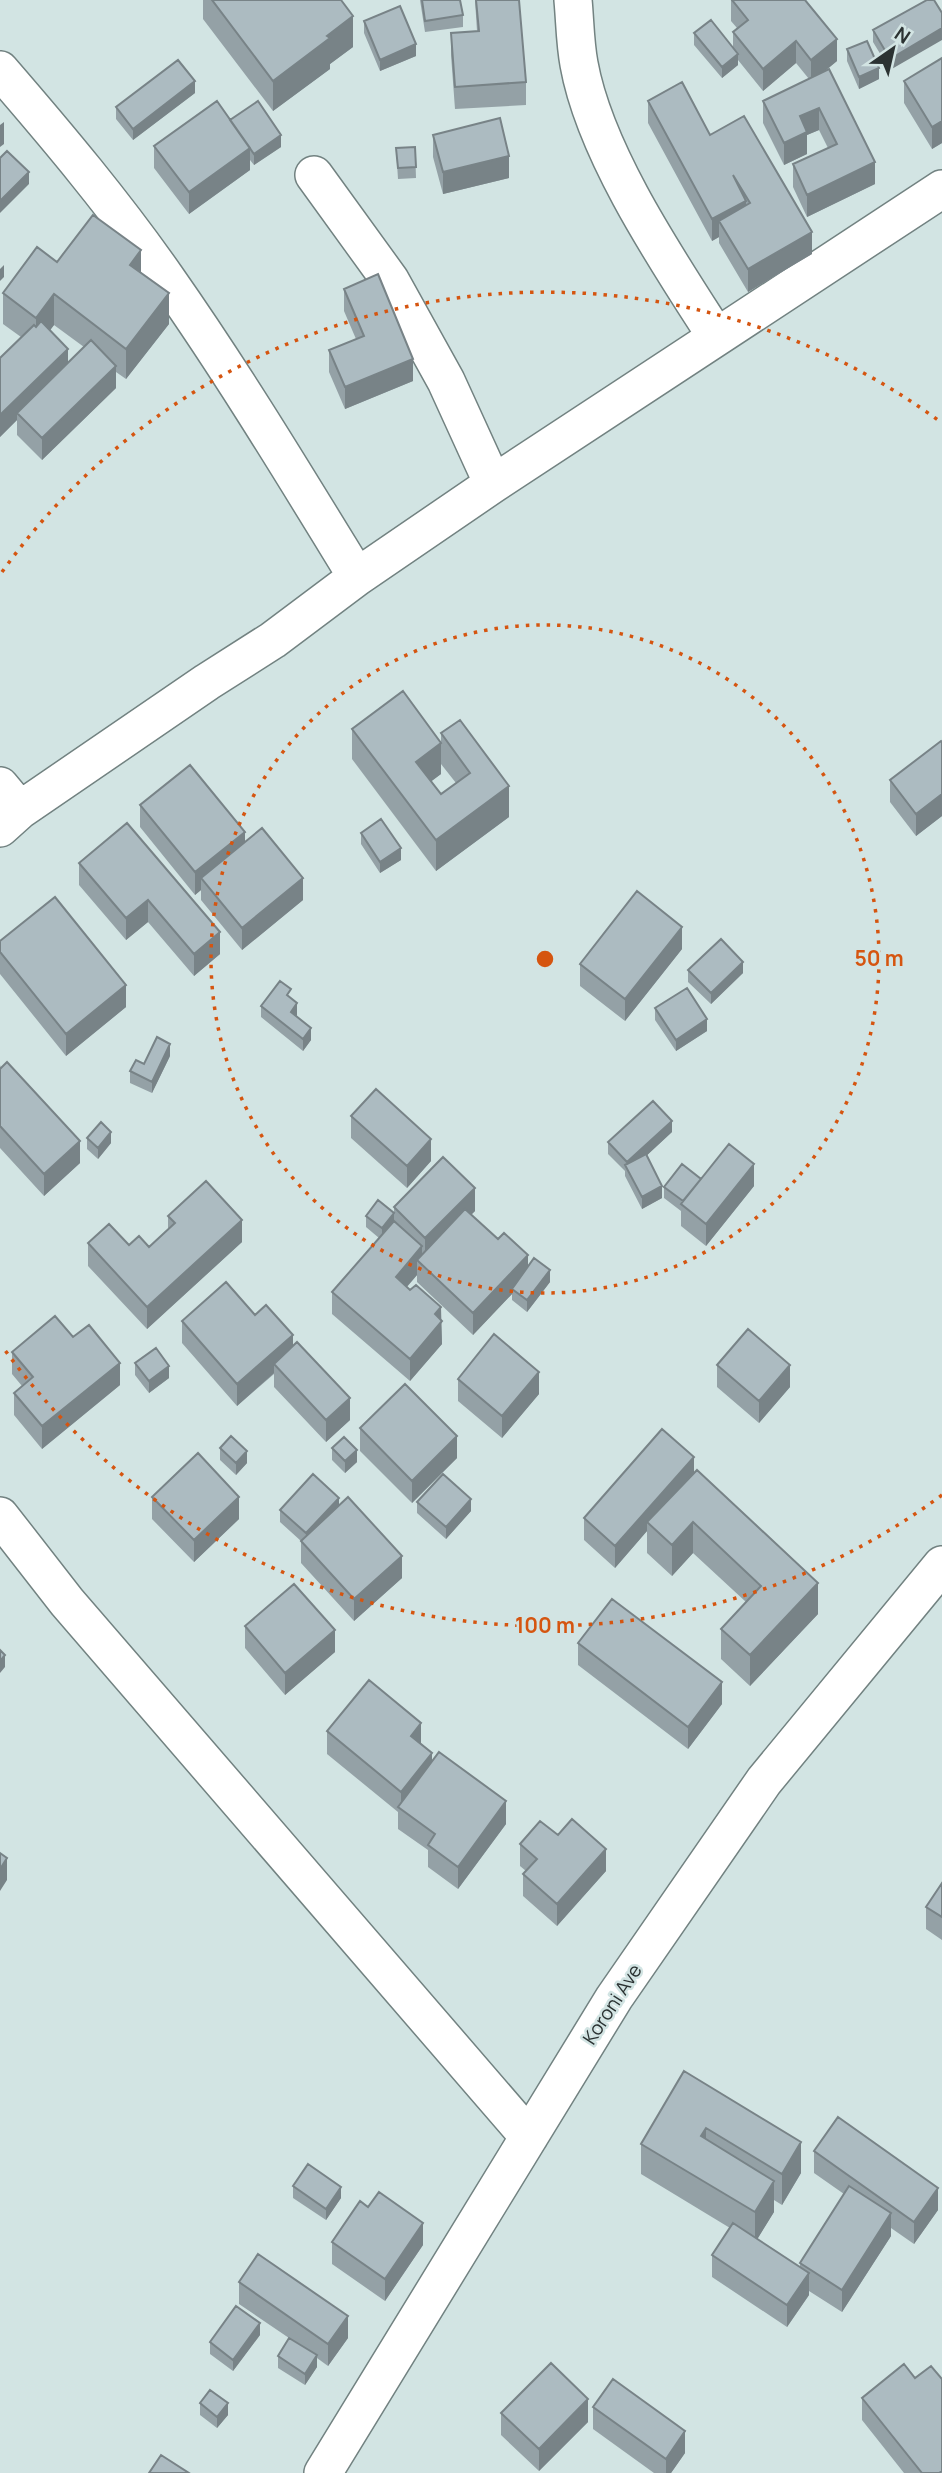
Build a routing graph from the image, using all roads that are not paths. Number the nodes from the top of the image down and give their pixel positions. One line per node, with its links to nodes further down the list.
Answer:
1 (573, 0): 5 (street)
2 (0, 70): 7 (street)
3 (314, 176): 6 (street)
4 (942, 189): 5 (street)
5 (716, 336): 6 (street)
6 (494, 484): 7 (street)
7 (357, 577): 8 (street)
8 (7, 808)
9 (0, 1516): 11 (street)
10 (942, 1565): 11 (street, Koroni Ave)
11 (529, 2137): 12 (street, Koroni Ave)
12 (323, 2473)

